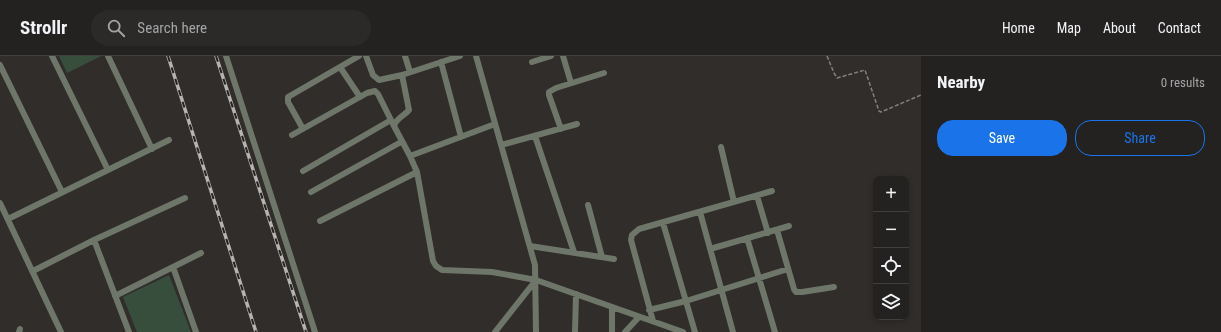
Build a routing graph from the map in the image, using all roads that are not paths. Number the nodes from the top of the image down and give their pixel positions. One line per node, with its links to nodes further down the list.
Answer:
1 (52, 56): 35 (street)
2 (108, 56): 33 (street)
3 (226, 56): 78 (street)
4 (359, 56): 15 (street)
5 (366, 56): 18 (street)
6 (405, 56): 16 (street)
7 (460, 56): 11 (street)
8 (476, 56): 22 (street)
9 (551, 56): 13 (street)
10 (563, 56): 19 (street)
11 (451, 57): 12 (street)
12 (441, 62): 16 (street); 28 (street)
13 (532, 62)
14 (0, 65): 39 (street)
15 (340, 67): 20 (street); 24 (street)
16 (410, 72): 18 (street)
17 (604, 74): 19 (street)
18 (402, 75): 21 (street)
19 (571, 83): 25 (street)
20 (360, 97): 21 (street); 24 (street)
21 (392, 123): 30 (street); 36 (street)
22 (495, 124): 28 (street); 31 (street)
23 (577, 124): 25 (street)
24 (303, 129): 26 (street)
25 (561, 129): 27 (street)
26 (292, 135)
27 (535, 136): 31 (street); 57 (street)
28 (461, 137): 34 (street)
29 (169, 140): 33 (street)
30 (402, 142): 34 (street); 40 (street)
31 (501, 145): 55 (street)
32 (721, 147): 43 (street)
33 (152, 148): 35 (street)
34 (410, 156): 37 (street)
35 (108, 170): 39 (street)
36 (303, 170)
37 (416, 172): 48 (street); 65 (street)
38 (772, 191): 41 (street)
39 (62, 192): 47 (street)
40 (311, 192)
41 (757, 196): 43 (street); 52 (street)
42 (186, 198): 54 (street)
43 (734, 202): 46 (street)
44 (0, 203): 47 (street)
45 (588, 205): 59 (street)
46 (700, 212): 49 (street); 56 (street)
47 (8, 219): 63 (street)
48 (320, 221)
49 (664, 223): 70 (street); 72 (street)
50 (789, 226): 51 (street)
51 (777, 230): 52 (street); 62 (street)
52 (768, 232): 53 (street)
53 (747, 238): 56 (street); 64 (street)
54 (94, 240): 63 (street); 69 (street)
55 (530, 246): 57 (street); 65 (street)
56 (710, 249): 67 (street)
57 (574, 252): 59 (street)
58 (201, 253): 61 (street)
59 (602, 257): 60 (street)
60 (614, 259)
61 (173, 267): 69 (street); 77 (street)
62 (788, 269): 64 (street); 66 (street)
63 (33, 271): 75 (street)
64 (759, 279): 67 (street); 87 (street)
65 (536, 280): 68 (street); 79 (street); 80 (street)
66 (834, 286)
67 (721, 290): 70 (street); 86 (street)
68 (576, 294): 71 (street); 81 (street)
69 (115, 296): 76 (street)
70 (686, 301): 72 (street); 85 (street)
71 (612, 307): 73 (street); 82 (street)
72 (649, 310): 74 (street)
73 (639, 317): 74 (street); 83 (street)
74 (653, 321): 84 (street)
75 (61, 332)
76 (129, 332)
77 (196, 332)
78 (315, 332)
79 (495, 332)
80 (536, 332)
81 (575, 332)
82 (612, 332)
83 (625, 332)
84 (683, 332)
85 (695, 332)
86 (733, 332)
87 (775, 332)

